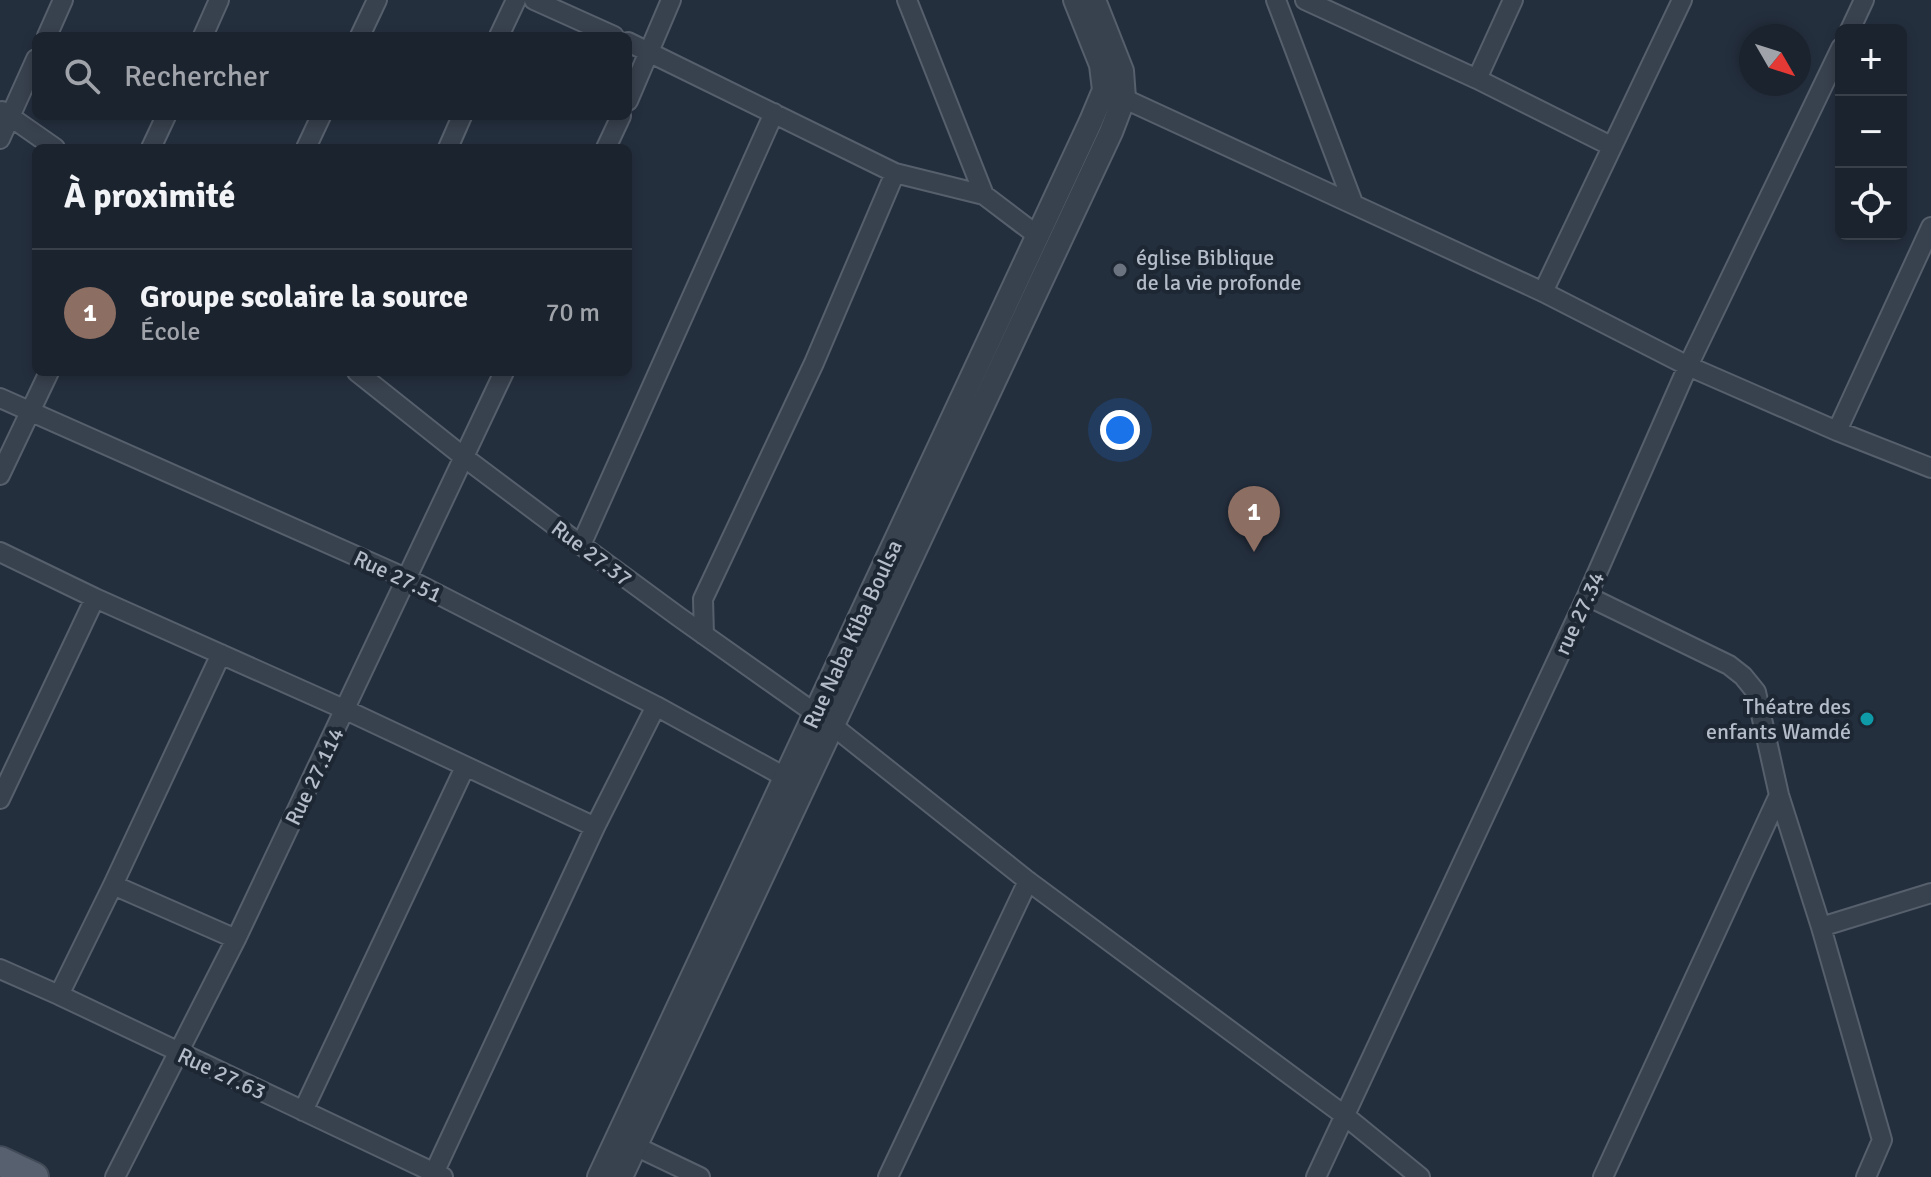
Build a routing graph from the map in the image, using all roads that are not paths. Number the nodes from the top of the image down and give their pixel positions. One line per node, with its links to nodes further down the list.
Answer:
1 (63, 0): 16 (street)
2 (219, 0): 17 (street)
3 (377, 0): 18 (street)
4 (516, 0): 19 (street)
5 (534, 0): 20 (street)
6 (671, 0): 22 (street)
7 (907, 0): 42 (street)
8 (1075, 0): 27 (street)
9 (1094, 0): 27 (street)
10 (1276, 0): 43 (street)
11 (1305, 0): 25 (street)
12 (1513, 0): 25 (street)
13 (1682, 0): 40 (street)
14 (1864, 0): 15 (street)
15 (1853, 24)
16 (49, 32)
17 (205, 32)
18 (362, 32)
19 (501, 32)
20 (605, 32)
21 (632, 44): 22 (street)
22 (650, 52): 26 (street); 29 (street)
23 (1835, 60): 47 (street, rue 27.34)
24 (32, 66): 28 (street)
25 (1477, 79): 40 (street)
26 (632, 92)
27 (1114, 94): 43 (street); 45 (street, Rue Naba Kiba Boulsa); 68 (street, Rue Naba Kiba Boulsa)
28 (5, 113): 34 (street); 35 (street)
29 (774, 113): 41 (street); 57 (street)
30 (164, 120): 36 (street)
31 (319, 120): 37 (street)
32 (460, 120): 38 (street)
33 (619, 120): 39 (street)
34 (0, 139)
35 (49, 144)
36 (153, 144)
37 (308, 144)
38 (450, 144)
39 (608, 144)
40 (1611, 146): 46 (street)
41 (895, 173): 42 (street); 62 (street)
42 (984, 195): 45 (street)
43 (1353, 203): 46 (street)
44 (1931, 227): 53 (street)
45 (1038, 236): 68 (street, Rue Naba Kiba Boulsa)
46 (1543, 292): 47 (street)
47 (1688, 366): 53 (street); 60 (street, rue 27.34)
48 (47, 376): 52 (street)
49 (362, 376): 54 (street, Rue 27.37)
50 (502, 376): 54 (street, Rue 27.114)
51 (0, 398): 52 (street, Rue 27.51)
52 (29, 412): 56 (street); 59 (street, Rue 27.51)
53 (1837, 431): 55 (street)
54 (465, 458): 57 (street, Rue 27.37); 59 (street, Rue 27.114)
55 (1931, 468)
56 (0, 475)
57 (581, 545): 63 (street, Rue 27.37)
58 (0, 552): 61 (street)
59 (408, 579): 66 (street, Rue 27.51); 67 (street, Rue 27.114)
60 (1587, 596): 71 (street); 83 (street, rue 27.34)
61 (95, 598): 65 (street); 72 (street)
62 (703, 599): 63 (street); 64 (street)
63 (679, 617): 64 (street, Rue 27.37)
64 (704, 635): 68 (street, Rue 27.37)
65 (221, 654): 67 (street); 75 (street)
66 (656, 706): 70 (street, Rue 27.51); 73 (street)
67 (346, 710): 69 (street); 78 (street, Rue 27.114)
68 (824, 720): 70 (street, Rue Naba Kiba Boulsa); 74 (street, Rue 27.37); 84 (street, Rue Naba Kiba Boulsa)
69 (465, 767): 73 (street); 82 (street)
70 (785, 777): 89 (street, Rue Naba Kiba Boulsa)
71 (1779, 795): 77 (street); 95 (street)
72 (0, 799)
73 (595, 827): 86 (street)
74 (1028, 881): 83 (street, Rue 27.37); 92 (street)
75 (113, 885): 78 (street); 80 (street)
76 (1931, 893): 77 (street)
77 (1821, 927): 96 (street)
78 (236, 939): 81 (street, Rue 27.114)
79 (0, 969): 80 (street, Rue 27.63)
80 (59, 995): 81 (street, Rue 27.63)
81 (178, 1052): 82 (street, Rue 27.63); 88 (street, Rue 27.114)
82 (303, 1111): 86 (street, Rue 27.63)
83 (1344, 1115): 93 (street, rue 27.34); 94 (street, Rue 27.37)
84 (635, 1146): 90 (street, Rue Naba Kiba Boulsa); 91 (street)
85 (0, 1161): 87 (main road)
86 (439, 1175)
87 (34, 1177)
88 (115, 1177)
89 (599, 1177)
90 (621, 1177)
91 (700, 1177)
92 (888, 1177)
93 (1316, 1177)
94 (1420, 1177)
95 (1603, 1177)
96 (1866, 1177)

